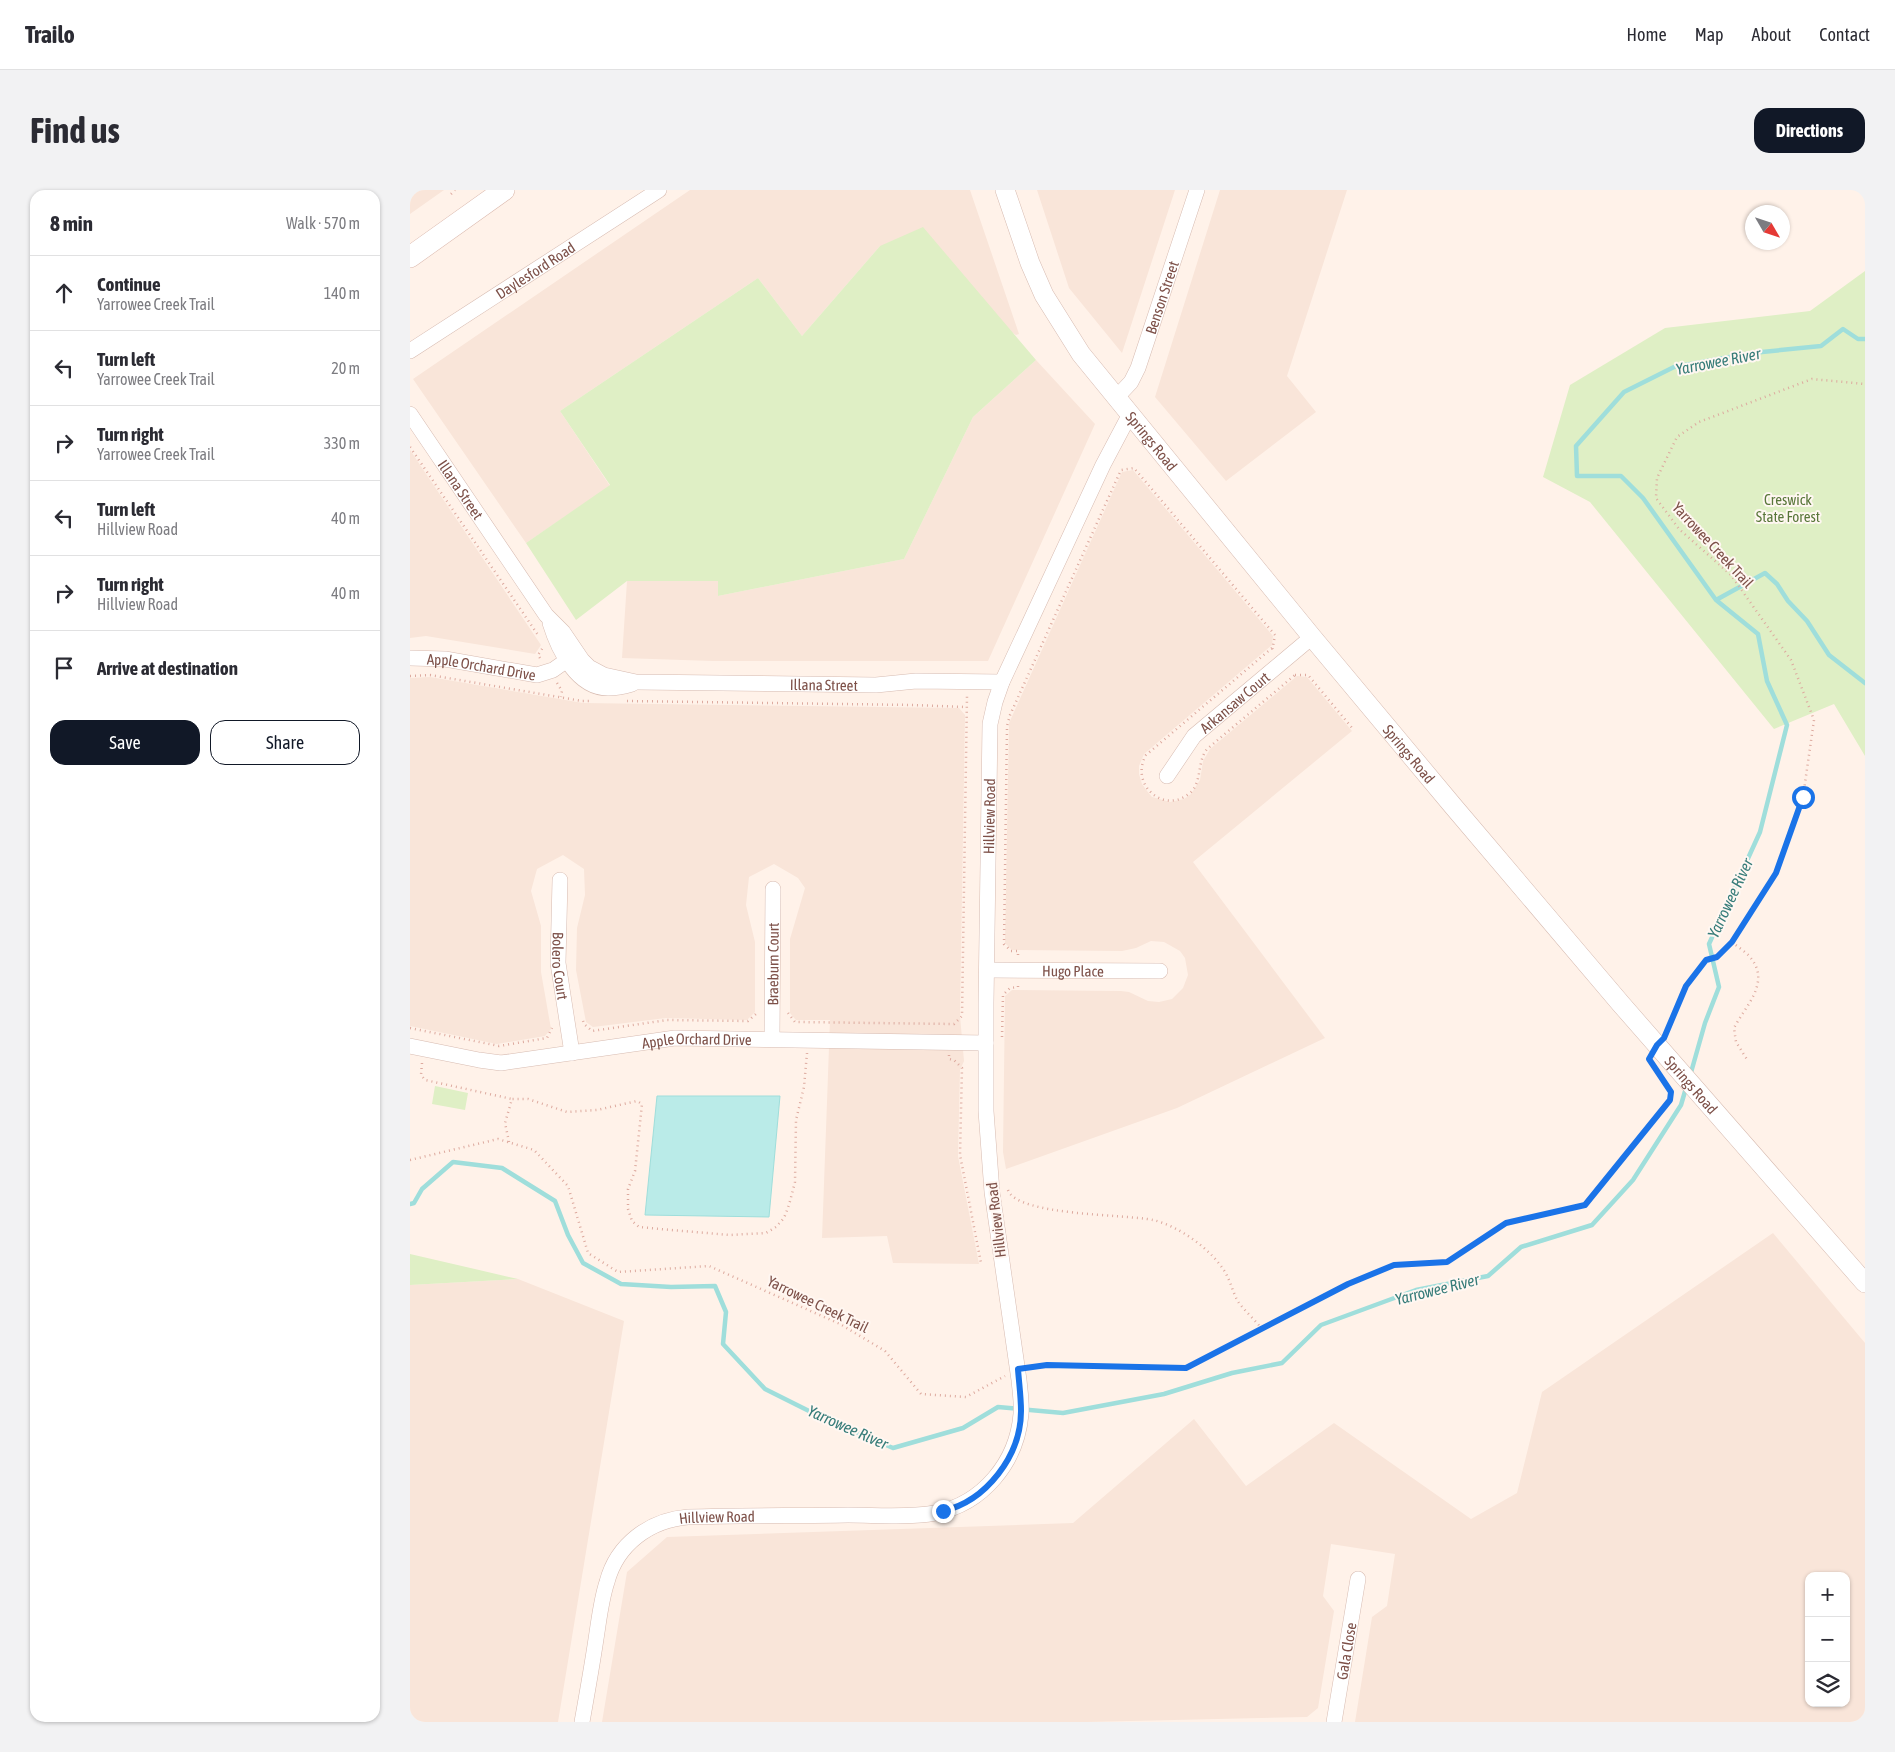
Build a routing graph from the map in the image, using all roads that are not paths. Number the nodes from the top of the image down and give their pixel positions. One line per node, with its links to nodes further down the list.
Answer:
1 (504, 190): 5 (main road)
2 (659, 190): 6 (street, Daylesford Road)
3 (1004, 190): 7 (street, Springs Road)
4 (1197, 190): 7 (street, Benson Street)
5 (410, 256)
6 (410, 351)
7 (1116, 398): 9 (street, Springs Road)
8 (410, 414): 11 (street, Illana Street)
9 (1130, 414): 10 (street, Springs Road); 13 (street, Hillview Road)
10 (1312, 637): 14 (street, Arkansaw Court); 23 (street, Springs Road)
11 (573, 657): 12 (street, Apple Orchard Drive); 13 (street, Illana Street)
12 (410, 658)
13 (1002, 682): 17 (street, Hillview Road)
14 (1167, 776)
15 (560, 880): 22 (street, Bolero Court)
16 (773, 889): 19 (street, Braeburn Court)
17 (988, 970): 18 (street, Hugo Place); 20 (street, Hillview Road)
18 (1160, 971)
19 (772, 1039): 20 (street, Apple Orchard Drive); 22 (street, Apple Orchard Drive)
20 (986, 1043): 25 (street, Hillview Road)
21 (410, 1046): 22 (street, Apple Orchard Drive)
22 (572, 1053)
23 (1865, 1283)
24 (1358, 1579): 26 (street, Gala Close)
25 (582, 1722)
26 (1334, 1722)

